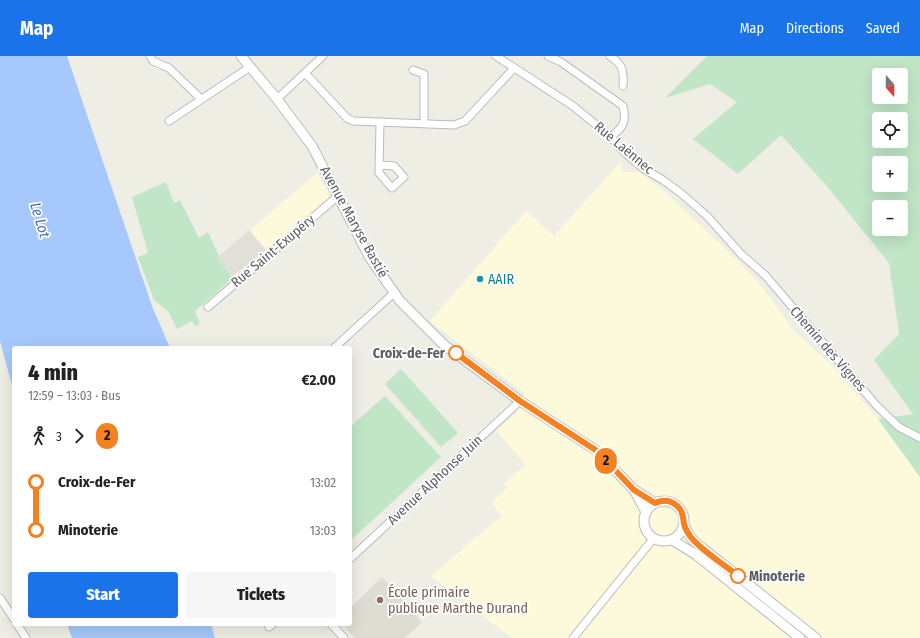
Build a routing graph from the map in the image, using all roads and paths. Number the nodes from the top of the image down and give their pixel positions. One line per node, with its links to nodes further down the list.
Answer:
1 (150, 56): 13 (street)
2 (241, 56): 7 (street, Avenue Maryse Bastié)
3 (323, 56): 10 (street)
4 (496, 56): 8 (street, Rue Laënnec)
5 (548, 56): 17 (street)
6 (610, 56): 11 (street)
7 (250, 67): 12 (street, Avenue Maryse Bastié); 13 (street)
8 (514, 68): 16 (street); 17 (street, Rue Laënnec)
9 (413, 70): 16 (street)
10 (305, 73): 12 (street); 15 (street)
11 (623, 86)
12 (278, 99): 19 (street, Avenue Maryse Bastié)
13 (201, 100): 14 (street)
14 (169, 121)
15 (380, 122): 16 (street); 18 (street)
16 (424, 123)
17 (611, 137): 20 (street, Rue Laënnec)
18 (379, 165)
19 (338, 196): 21 (street, Avenue Maryse Bastié); 22 (street, Rue Saint-Exupéry)
20 (741, 254): 25 (street, Chemin des Vignes)
21 (394, 294): 23 (street); 24 (street, Avenue Maryse Bastié)
22 (208, 307)
23 (336, 346)
24 (520, 401): 26 (street, Avenue Maryse Bastié); 32 (street, Avenue Alphonse Juin)
25 (920, 438)
26 (634, 490): 27 (street, Avenue Maryse Bastié); 28 (street, Avenue Maryse Bastié)
27 (655, 503): 28 (street); 29 (street, Avenue Maryse Bastié)
28 (646, 512): 30 (street, Avenue Maryse Bastié)
29 (684, 525): 31 (street); 41 (street, Avenue Maryse Bastié)
30 (653, 539): 31 (street); 39 (street)
31 (672, 540): 40 (street)
32 (352, 557)
33 (0, 598): 34 (street)
34 (12, 616)
35 (18, 626): 37 (street)
36 (333, 626): 38 (street)
37 (26, 638)
38 (344, 638)
39 (573, 638)
40 (800, 638)
41 (816, 638)

